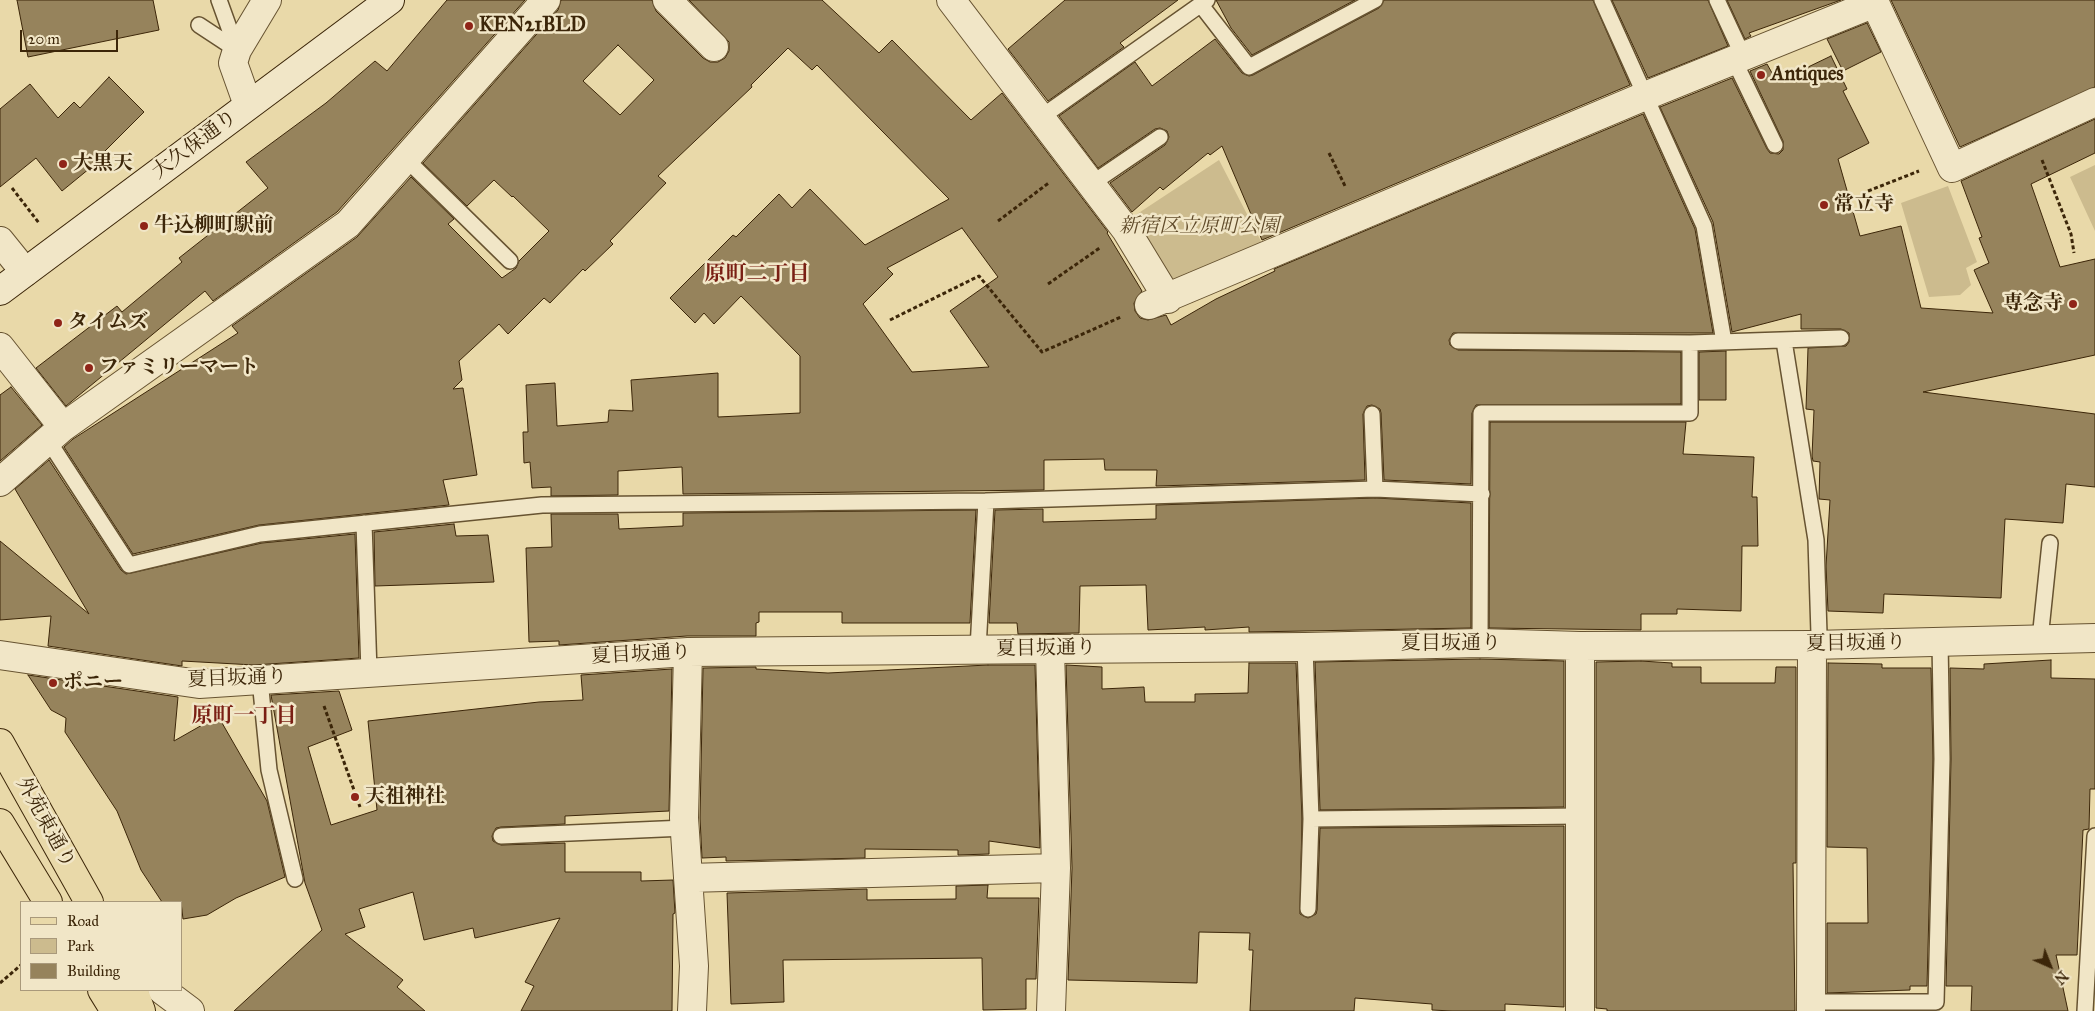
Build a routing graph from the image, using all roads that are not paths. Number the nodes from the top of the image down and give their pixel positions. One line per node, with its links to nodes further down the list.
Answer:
1 (218, 0): 14 (lane)
2 (267, 0): 14 (street)
3 (390, 0): 18 (street, 大久保通り)
4 (546, 0): 22 (street)
5 (667, 0): 13 (street)
6 (951, 0): 19 (street)
7 (1376, 0): 10 (lane)
8 (1602, 0): 16 (lane)
9 (1717, 0): 15 (lane)
10 (1204, 2): 19 (lane)
11 (1872, 2): 15 (street); 17 (street)
12 (199, 25): 14 (lane)
13 (714, 47)
14 (237, 50): 18 (street)
15 (1738, 58): 16 (street); 21 (lane)
16 (1645, 96): 23 (street); 32 (lane)
17 (2095, 102)
18 (248, 105): 26 (street, 大久保通り)
19 (1040, 118): 23 (street)
20 (1160, 137): 23 (lane)
21 (1775, 145)
22 (406, 159): 25 (lane); 35 (street)
23 (1091, 184)
24 (0, 241): 26 (street)
25 (510, 261)
26 (25, 272): 27 (street, 大久保通り)
27 (0, 291)
28 (1841, 338): 29 (lane)
29 (1784, 340): 32 (lane); 46 (lane)
30 (1458, 341): 31 (lane)
31 (1690, 342): 32 (lane); 38 (lane)
32 (1724, 342)
33 (0, 347): 35 (street)
34 (1372, 414): 37 (lane)
35 (55, 433): 36 (street); 40 (lane)
36 (0, 482)
37 (1374, 490): 38 (lane); 39 (lane)
38 (1482, 494): 45 (lane)
39 (986, 501): 40 (lane); 50 (lane)
40 (364, 523): 53 (lane)
41 (2050, 543): 43 (lane)
42 (2095, 638): 43 (street, 夏目坂通り)
43 (2040, 639): 44 (street, 夏目坂通り)
44 (1940, 642): 46 (street, 夏目坂通り); 71 (lane)
45 (1480, 643): 47 (street, 夏目坂通り); 48 (street, 夏目坂通り)
46 (1812, 645): 48 (street, 夏目坂通り); 71 (street)
47 (1305, 646): 49 (street, 夏目坂通り); 57 (lane)
48 (1580, 646): 56 (street)
49 (1050, 648): 50 (street, 夏目坂通り); 62 (street)
50 (978, 649): 51 (street, 夏目坂通り)
51 (688, 652): 53 (street, 夏目坂通り); 59 (street)
52 (0, 655): 54 (street, 夏目坂通り)
53 (369, 672): 54 (street, 夏目坂通り)
54 (260, 680): 64 (lane)
55 (0, 743): 66 (main road, 外苑東通り)
56 (1579, 816): 57 (lane); 77 (street)
57 (1311, 820): 67 (lane)
58 (0, 823): 65 (main road, 外苑東通り)
59 (685, 828): 60 (lane); 63 (street)
60 (501, 836)
61 (2095, 836): 78 (lane)
62 (1056, 868): 63 (street); 76 (street)
63 (688, 878): 75 (street)
64 (295, 879)
65 (47, 901)
66 (88, 901)
67 (1308, 909)
68 (103, 991): 72 (main road)
69 (133, 991): 73 (main road)
70 (163, 991): 74 (street)
71 (1810, 1006)
72 (115, 1011)
73 (141, 1011)
74 (190, 1011)
75 (692, 1011)
76 (1051, 1011)
77 (1580, 1011)
78 (2085, 1011)

